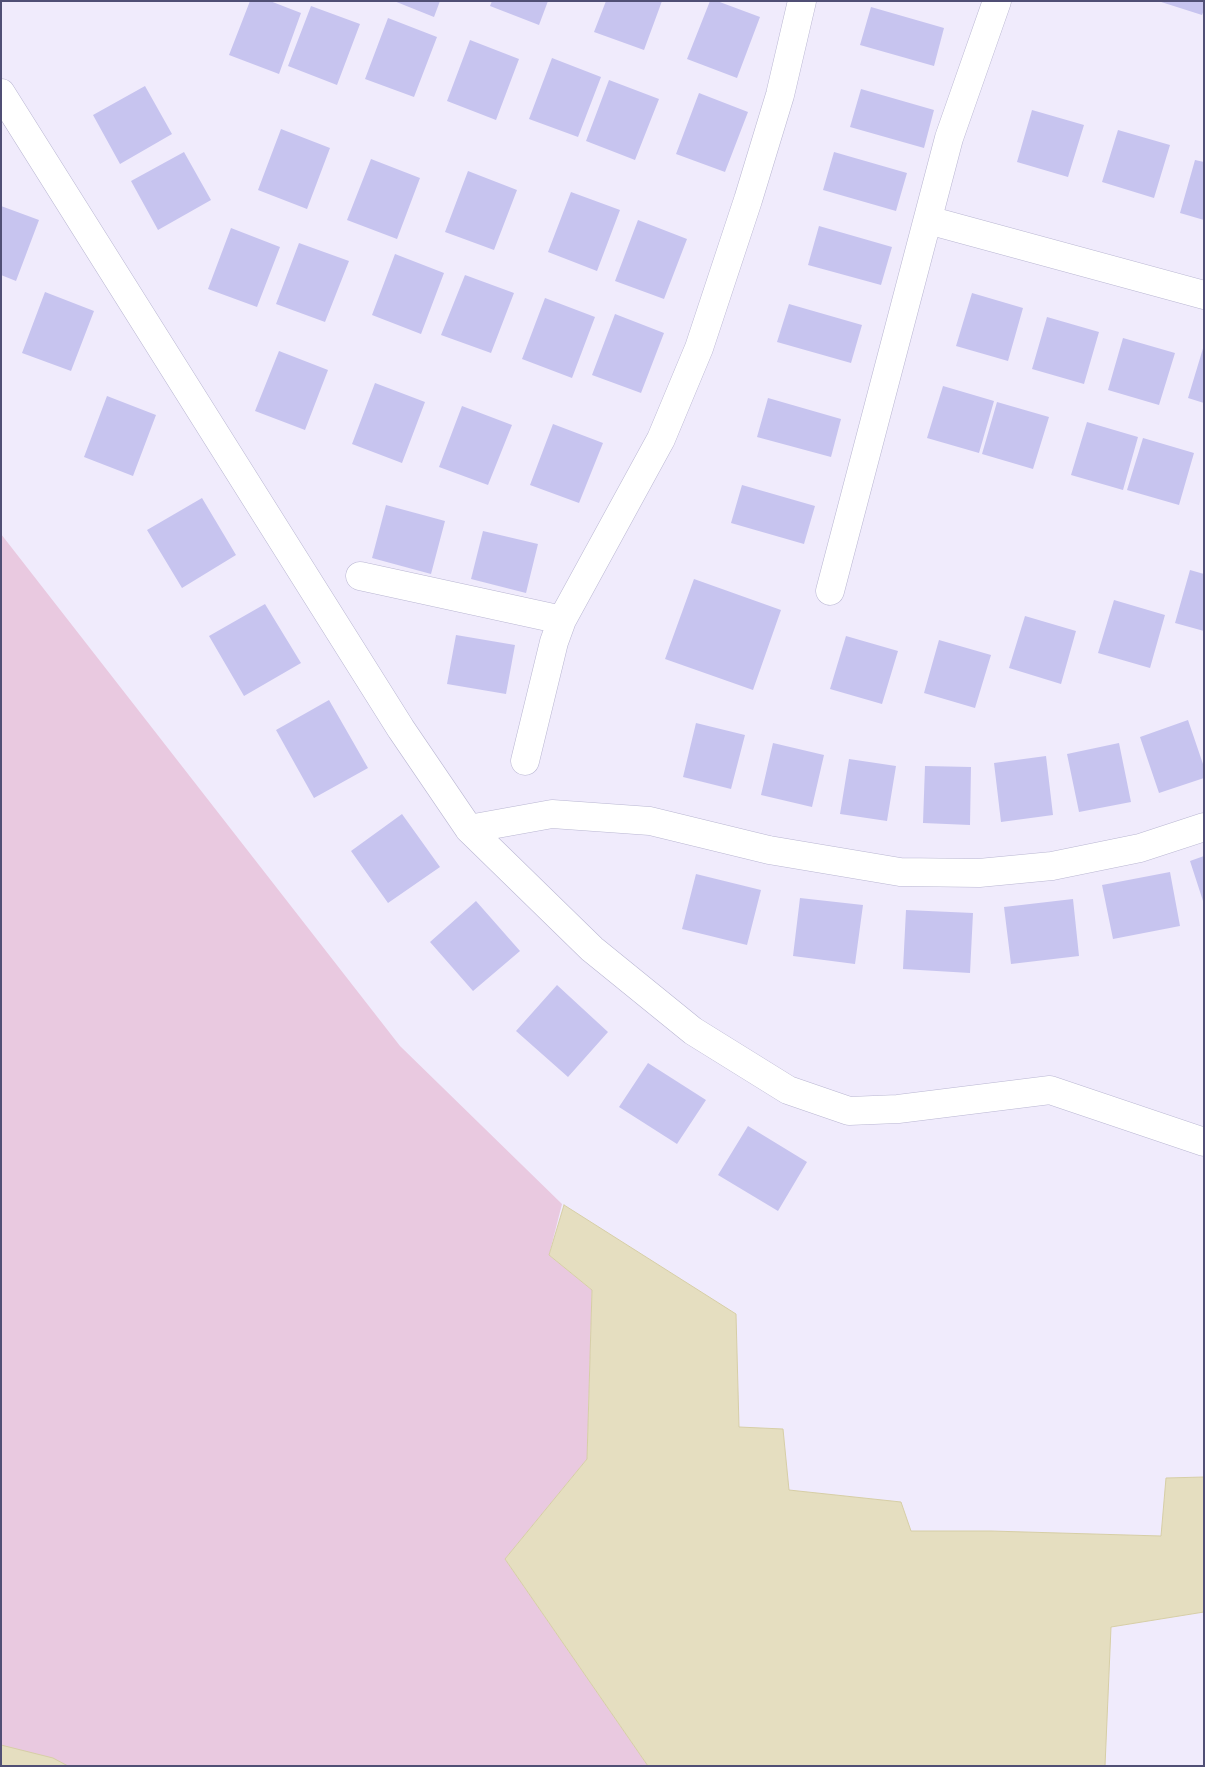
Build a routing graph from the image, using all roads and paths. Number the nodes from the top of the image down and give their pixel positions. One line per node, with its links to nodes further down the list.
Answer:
1 (802, 1): 8 (street)
2 (997, 1): 4 (street)
3 (1, 93): 11 (street)
4 (928, 220): 5 (street); 7 (street)
5 (1204, 295)
6 (360, 576): 8 (street)
7 (830, 591)
8 (562, 620): 9 (street)
9 (525, 761)
10 (1204, 827): 11 (street)
11 (469, 829): 12 (street)
12 (1204, 1142)

